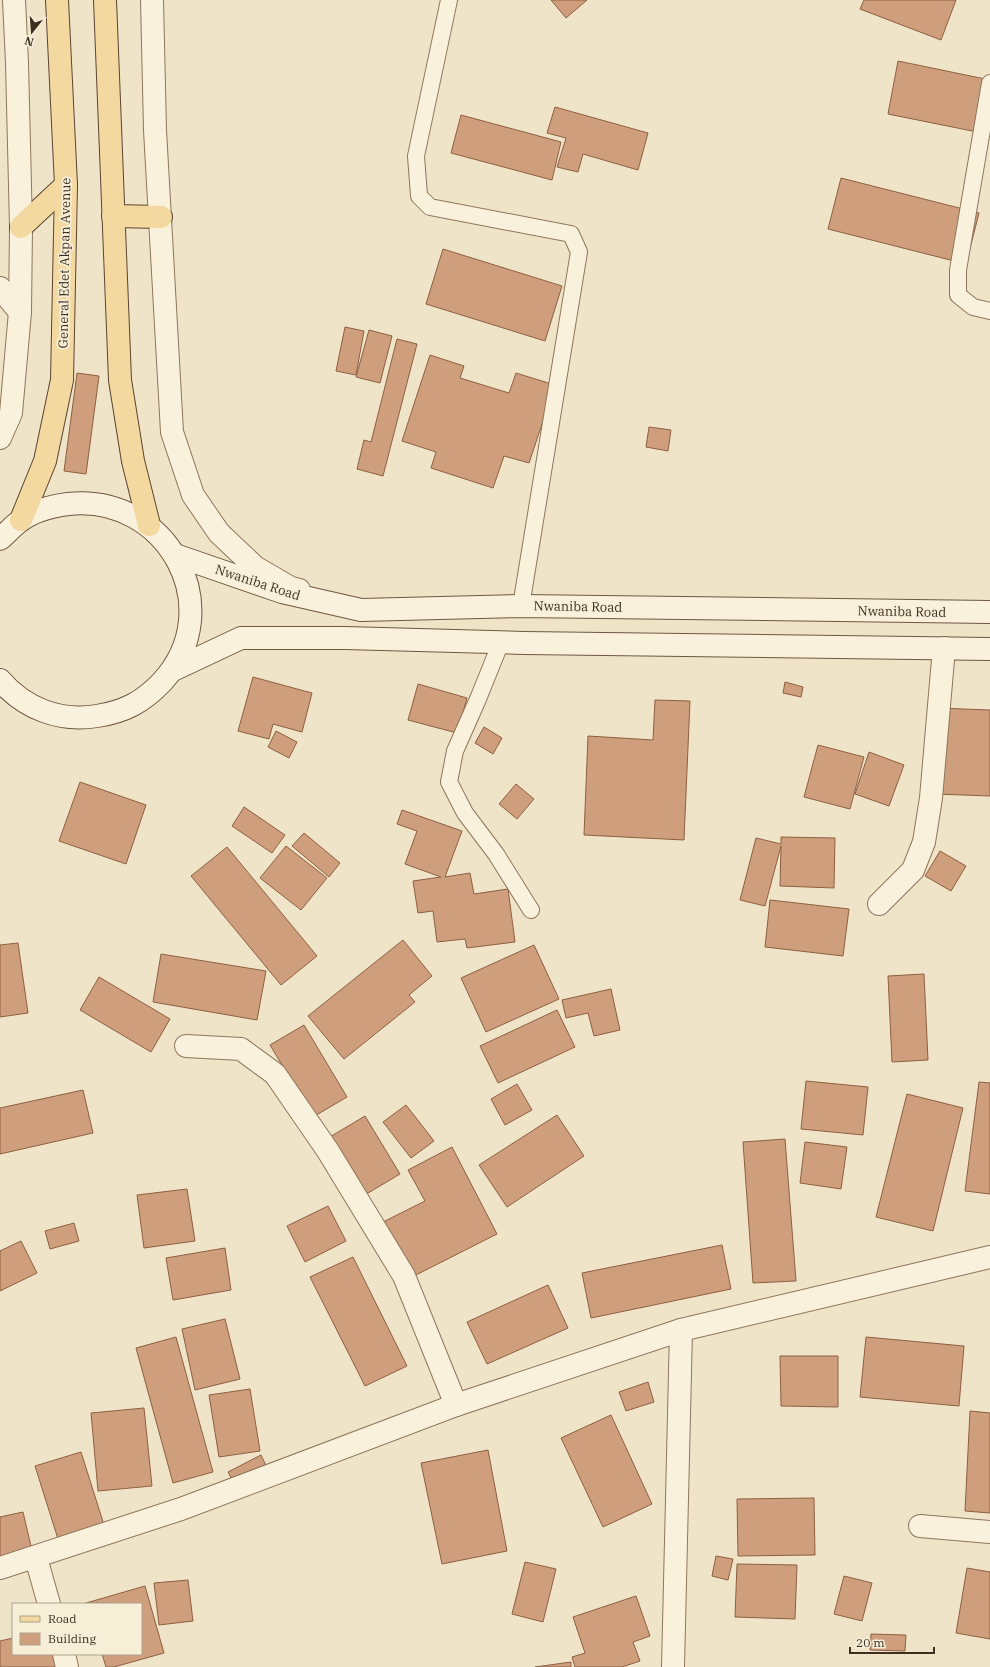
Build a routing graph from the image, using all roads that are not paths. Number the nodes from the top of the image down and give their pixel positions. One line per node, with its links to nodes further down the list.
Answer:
1 (14, 0): 10 (street)
2 (57, 0): 7 (main road, General Edet Akpan Avenue)
3 (105, 0): 8 (main road)
4 (152, 0): 9 (street)
5 (450, 0): 19 (lane)
6 (990, 83): 12 (lane)
7 (66, 185): 10 (main road); 15 (main road, General Edet Akpan Avenue)
8 (113, 216): 9 (main road); 16 (main road)
9 (161, 217): 20 (street)
10 (21, 227): 13 (street)
11 (0, 288): 13 (street)
12 (990, 311)
13 (20, 312): 14 (street)
14 (0, 438)
15 (21, 520): 16 (street); 17 (street)
16 (149, 525): 18 (street)
17 (0, 539)
18 (175, 555): 20 (street, Nwaniba Road); 25 (street)
19 (521, 606): 20 (street, Nwaniba Road); 21 (street, Nwaniba Road)
20 (361, 610)
21 (990, 612)
22 (500, 642): 23 (street); 25 (street); 28 (lane)
23 (944, 648): 24 (street); 27 (street)
24 (990, 649)
25 (173, 670): 26 (street)
26 (4, 686)
27 (879, 904)
28 (531, 910)
29 (186, 1046): 32 (street)
30 (990, 1257): 31 (street)
31 (681, 1330): 32 (street); 40 (street)
32 (456, 1405): 35 (street)
33 (920, 1526): 34 (street)
34 (990, 1532)
35 (36, 1558): 36 (street); 37 (street)
36 (0, 1568)
37 (49, 1603)
38 (64, 1655): 39 (street)
39 (67, 1667)
40 (673, 1667)

